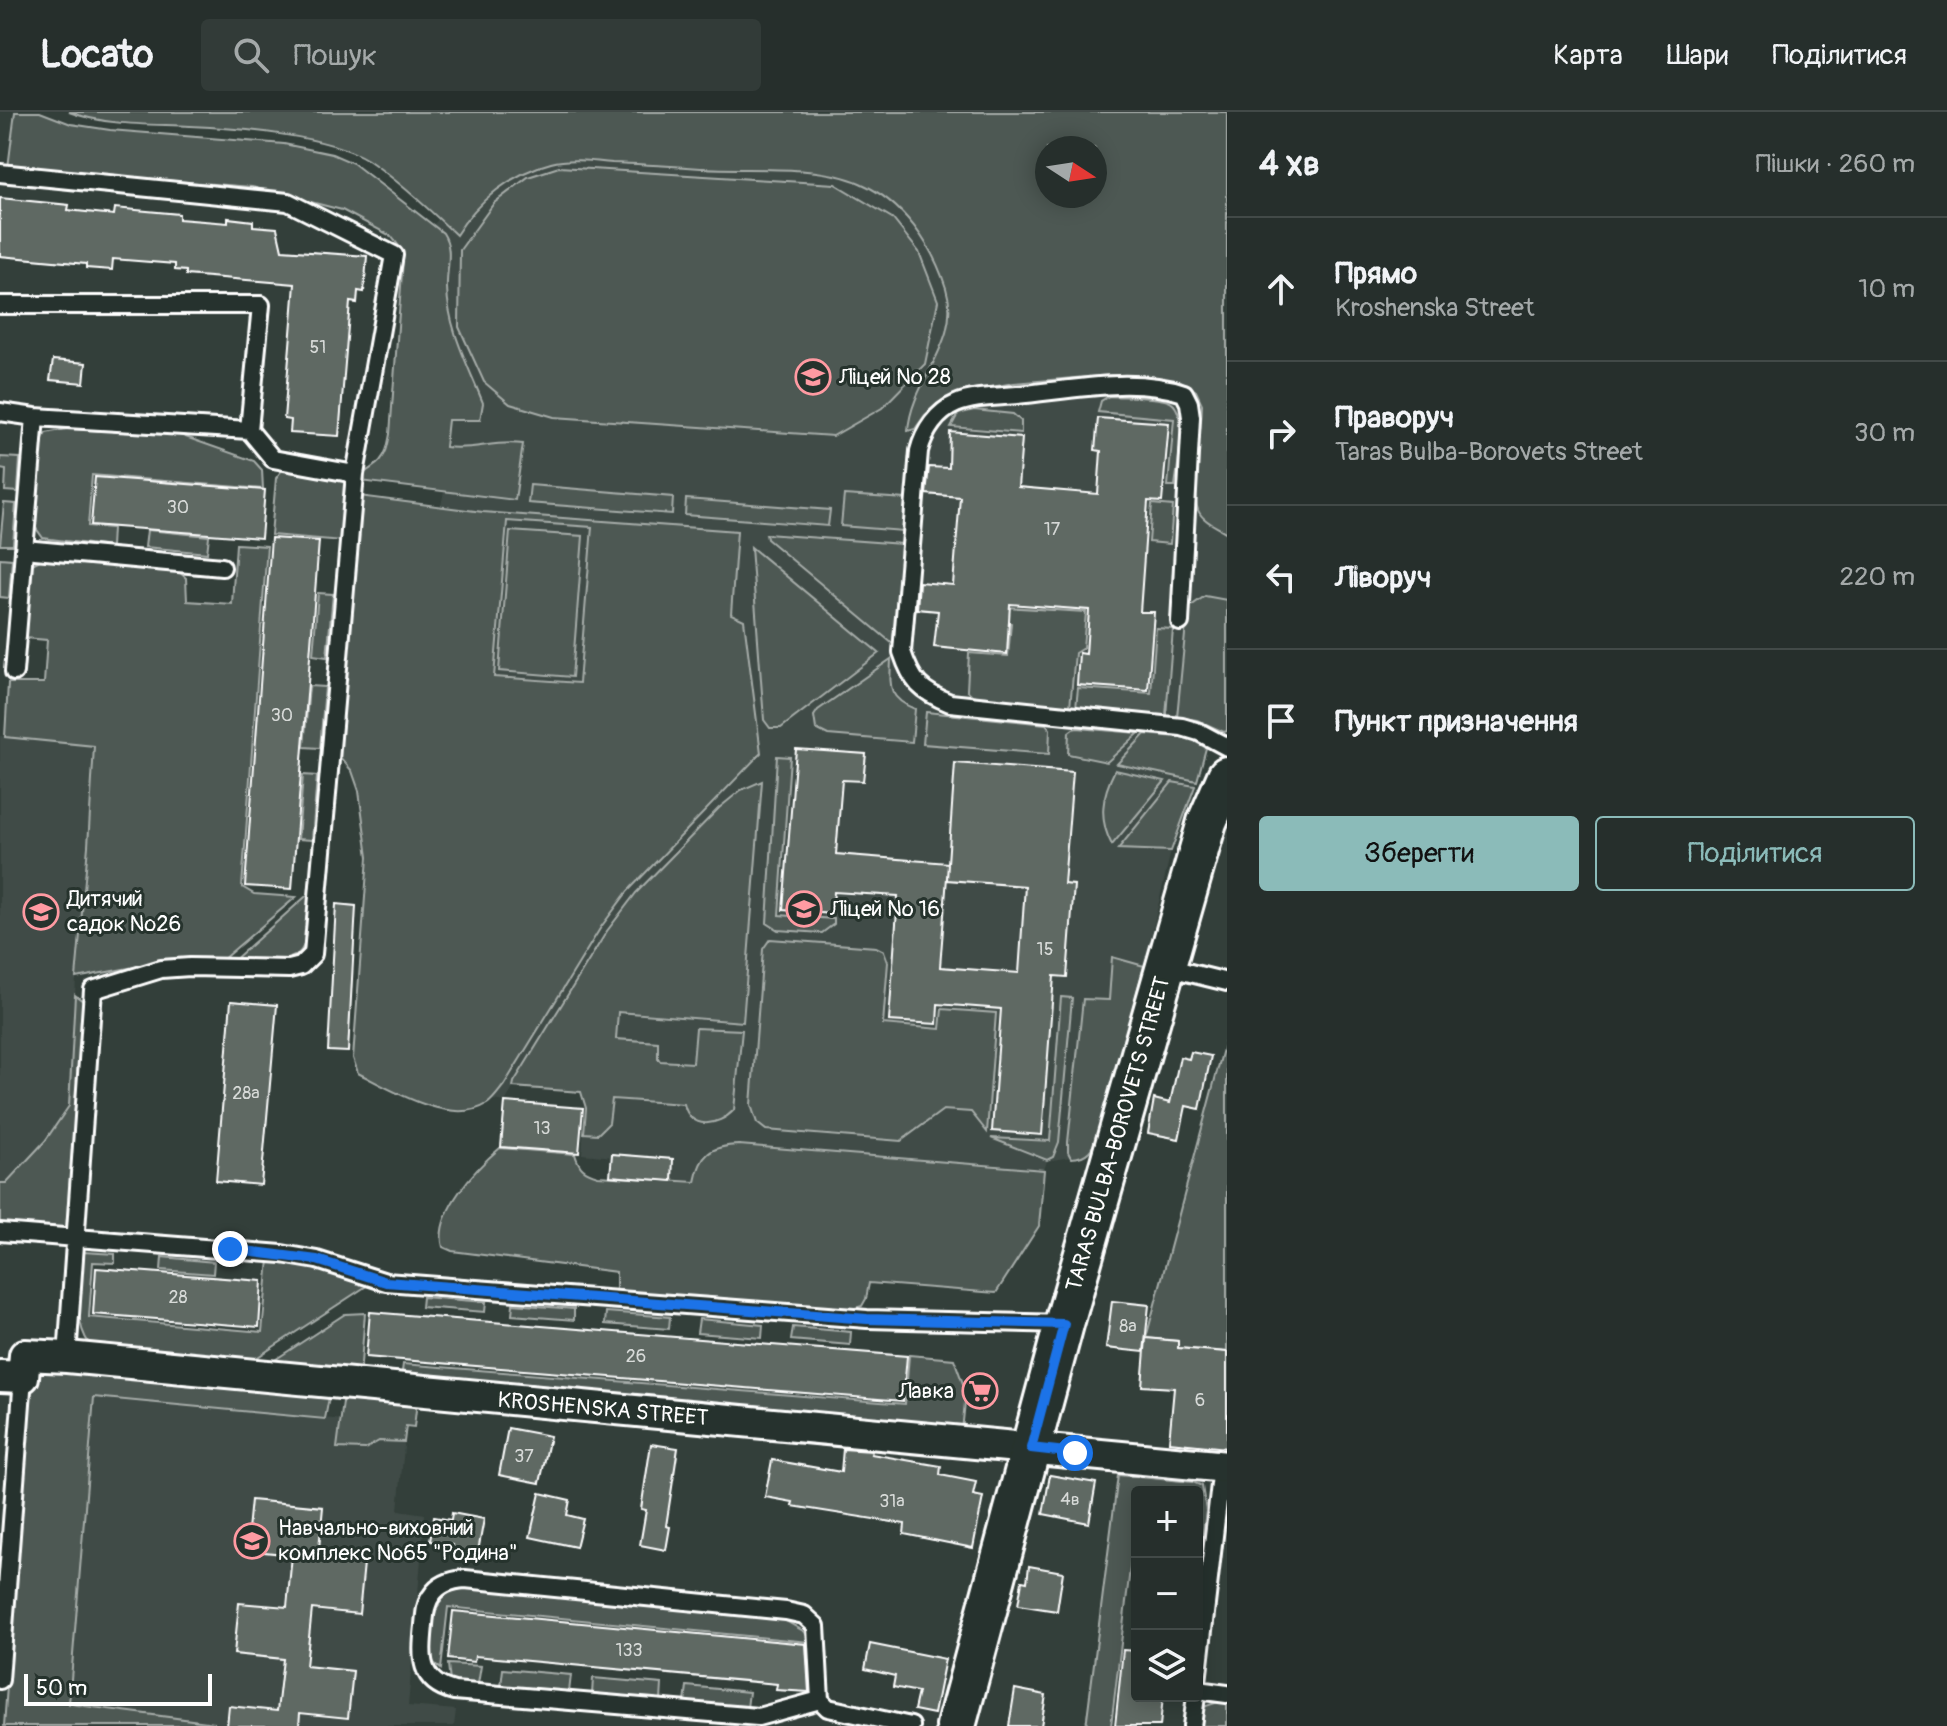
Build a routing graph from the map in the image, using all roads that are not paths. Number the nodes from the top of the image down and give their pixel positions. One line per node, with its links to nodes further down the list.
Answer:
1 (0, 173): 6 (lane)
2 (0, 305): 5 (lane)
3 (0, 412): 4 (lane)
4 (35, 417): 5 (lane); 7 (lane)
5 (249, 430): 6 (lane)
6 (355, 474): 17 (lane)
7 (24, 549): 8 (lane); 10 (lane)
8 (222, 567)
9 (1180, 622): 11 (lane)
10 (14, 672)
11 (1227, 747)
12 (1227, 776): 13 (street, TARAS BULBA-BOROVETS STREET)
13 (1217, 823): 14 (street, TARAS BULBA-BOROVETS STREET)
14 (1166, 967): 15 (lane); 18 (street, TARAS BULBA-BOROVETS STREET)
15 (1227, 982)
16 (0, 1232): 17 (lane)
17 (76, 1237): 18 (lane); 19 (lane)
18 (1064, 1324): 21 (street, TARAS BULBA-BOROVETS STREET)
19 (67, 1357): 20 (street, KROSHENSKA STREET); 21 (street, KROSHENSKA STREET)
20 (11, 1376): 24 (lane)
21 (1031, 1448): 22 (street, KROSHENSKA STREET); 30 (street, TARAS BULBA-BOROVETS STREET)
22 (1225, 1467): 23 (lane)
23 (1203, 1636)
24 (0, 1680)
25 (1203, 1693): 26 (lane)
26 (1227, 1694)
27 (820, 1700): 27 (lane); 29 (lane)
28 (1195, 1702): 31 (lane)
29 (911, 1726)
30 (956, 1726)
31 (1192, 1726)

